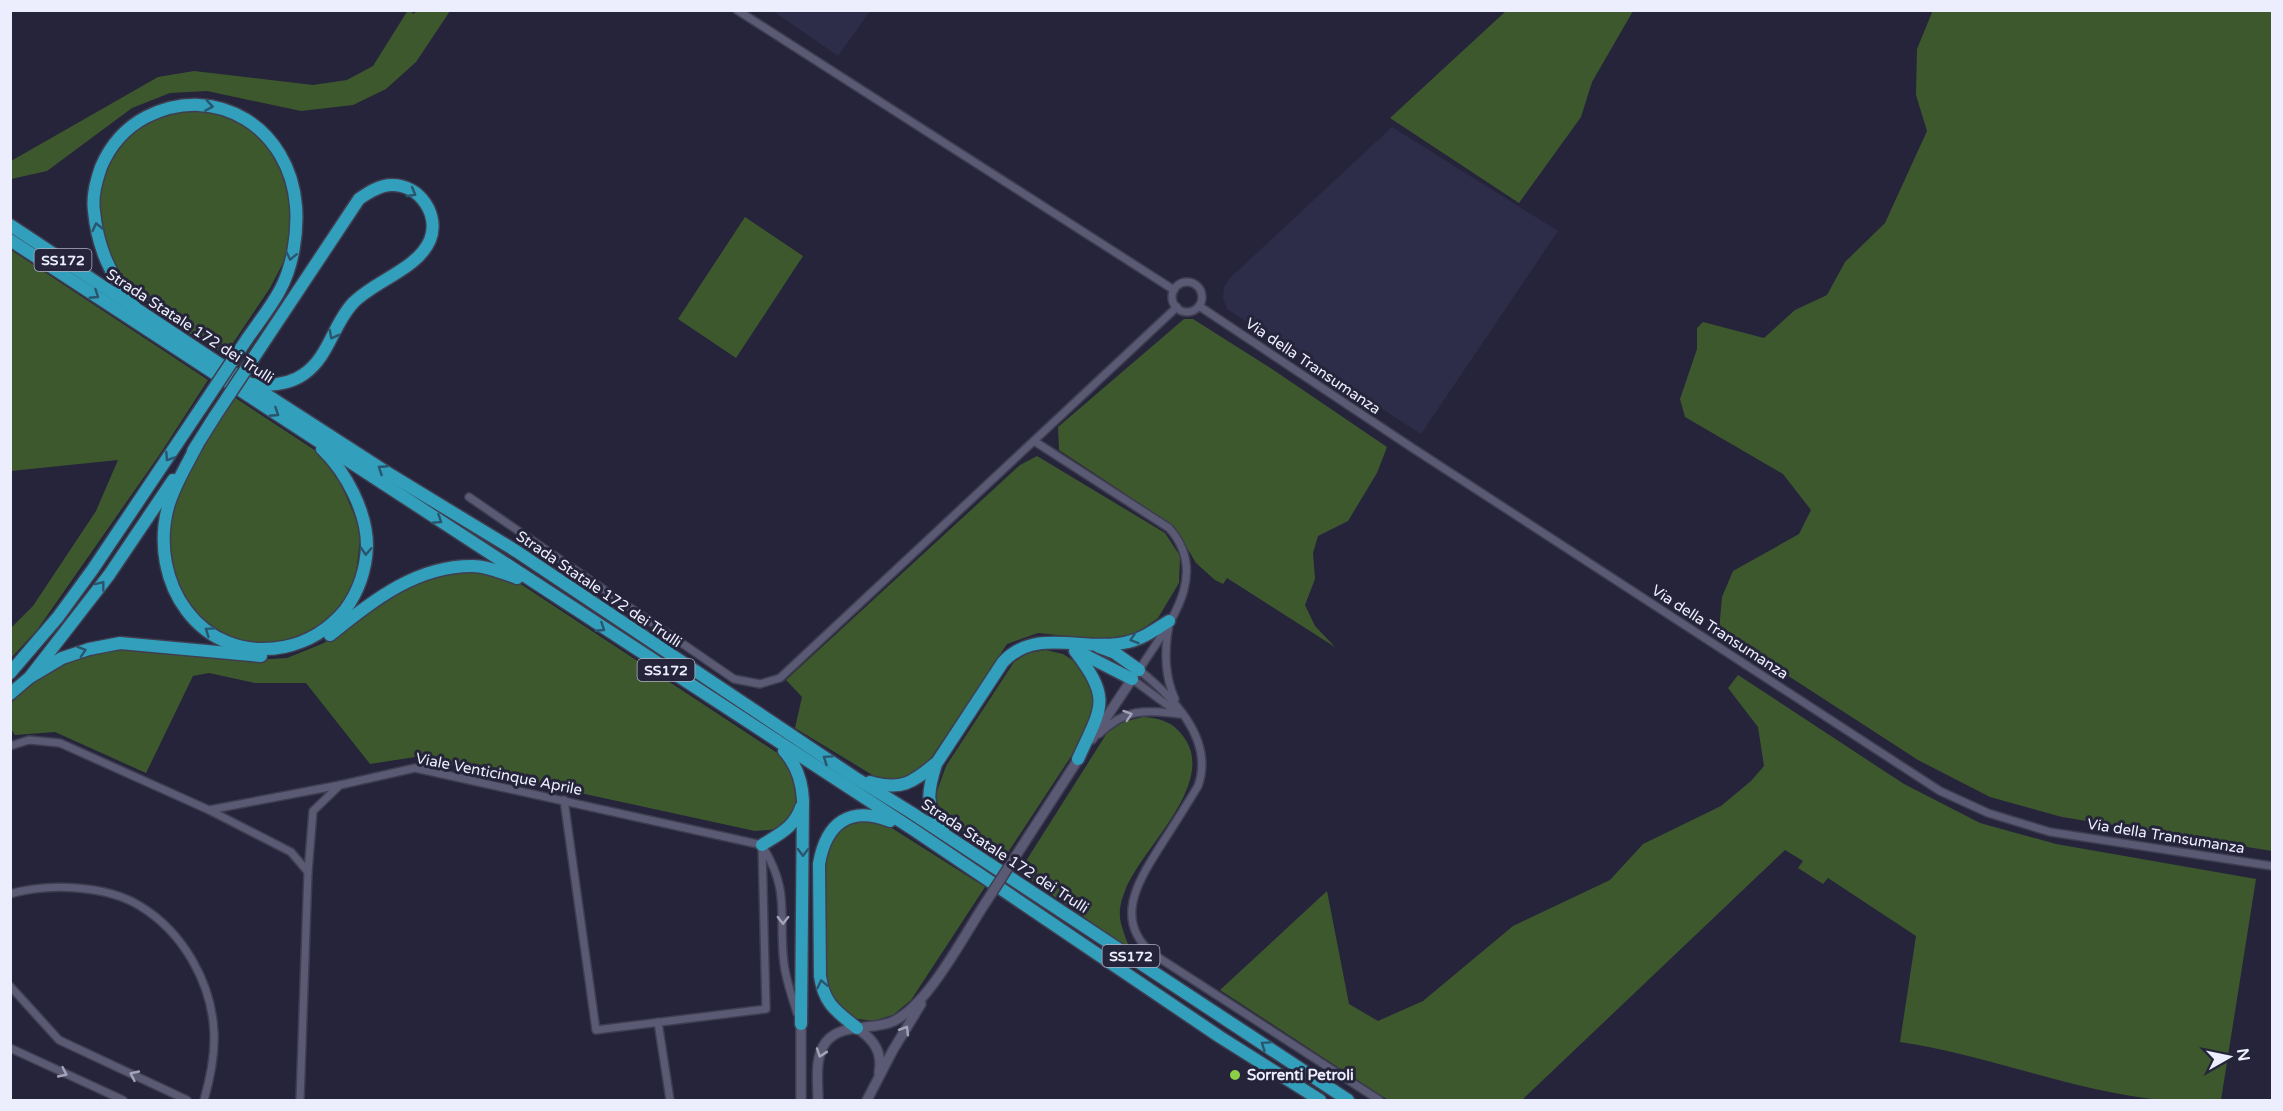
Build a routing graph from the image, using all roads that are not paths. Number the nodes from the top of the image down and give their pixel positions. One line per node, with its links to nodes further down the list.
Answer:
1 (737, 10): 4 (street)
2 (10, 225): 7 (highway, Strada Statale 172 dei Trulli / SS172)
3 (10, 240): 9 (highway, Strada Statale 172 dei Trulli / SS172, one-way to 9)
4 (1174, 290): 5 (street); 6 (street)
5 (1199, 306): 6 (street); 36 (street, Via della Transumanza)
6 (1177, 307): 10 (street)
7 (162, 325): 8 (highway, Strada Statale 172 dei Trulli / SS172); 18 (highway, one-way to 18, bridge)
8 (250, 384): 11 (highway, one-way to 8, bridge); 28 (highway, Strada Statale 172 dei Trulli / SS172, one-way to 8)
9 (301, 430): 11 (highway, one-way to 11); 13 (highway, Strada Statale 172 dei Trulli / SS172, one-way to 13)
10 (1034, 441): 12 (street); 14 (street)
11 (197, 445): 20 (highway, one-way to 11)
12 (469, 497)
13 (534, 584): 20 (highway, one-way to 13); 23 (highway, Strada Statale 172 dei Trulli / SS172, one-way to 23)
14 (1169, 621): 16 (highway, one-way to 16); 19 (street); 22 (street)
15 (1060, 643): 16 (highway); 17 (highway); 27 (highway)
16 (1095, 646): 19 (highway)
17 (1075, 651): 19 (highway); 26 (highway)
18 (10, 673)
19 (1136, 674): 22 (street); 22 (street); 24 (street)
20 (30, 676): 21 (highway)
21 (10, 694)
22 (1181, 714): 24 (street, one-way to 22); 56 (street)
23 (773, 740): 31 (highway); 33 (highway, Strada Statale 172 dei Trulli / SS172)
24 (1088, 745): 26 (street)
25 (10, 746): 32 (street)
26 (1078, 759): 40 (street, bridge)
27 (936, 764): 28 (highway); 34 (highway)
28 (854, 777): 34 (highway, Strada Statale 172 dei Trulli / SS172)
29 (340, 785): 30 (street, Viale Venticinque Aprile); 32 (street, Viale Venticinque Aprile); 37 (street)
30 (564, 800): 35 (street, Viale Venticinque Aprile); 41 (street)
31 (803, 800): 35 (highway); 42 (highway, one-way to 42)
32 (209, 810): 37 (street)
33 (914, 830): 43 (highway, one-way to 33); 54 (highway, Strada Statale 172 dei Trulli / SS172)
34 (957, 842): 55 (highway, Strada Statale 172 dei Trulli / SS172, one-way to 34)
35 (762, 845): 41 (street); 42 (street, one-way to 42)
36 (2272, 866)
37 (308, 872): 49 (street)
38 (10, 894): 48 (street)
39 (10, 986): 47 (street, one-way to 39)
40 (928, 992): 43 (street); 45 (street, one-way to 40)
41 (658, 1022): 50 (street)
42 (801, 1024): 51 (street)
43 (857, 1028): 45 (street); 52 (street, one-way to 52)
44 (10, 1048): 46 (street, one-way to 46)
45 (875, 1084): 53 (street)
46 (123, 1101)
47 (186, 1101)
48 (204, 1101)
49 (300, 1101)
50 (670, 1101)
51 (801, 1101)
52 (818, 1101)
53 (867, 1101)
54 (1320, 1101)
55 (1348, 1101)
56 (1379, 1101)

